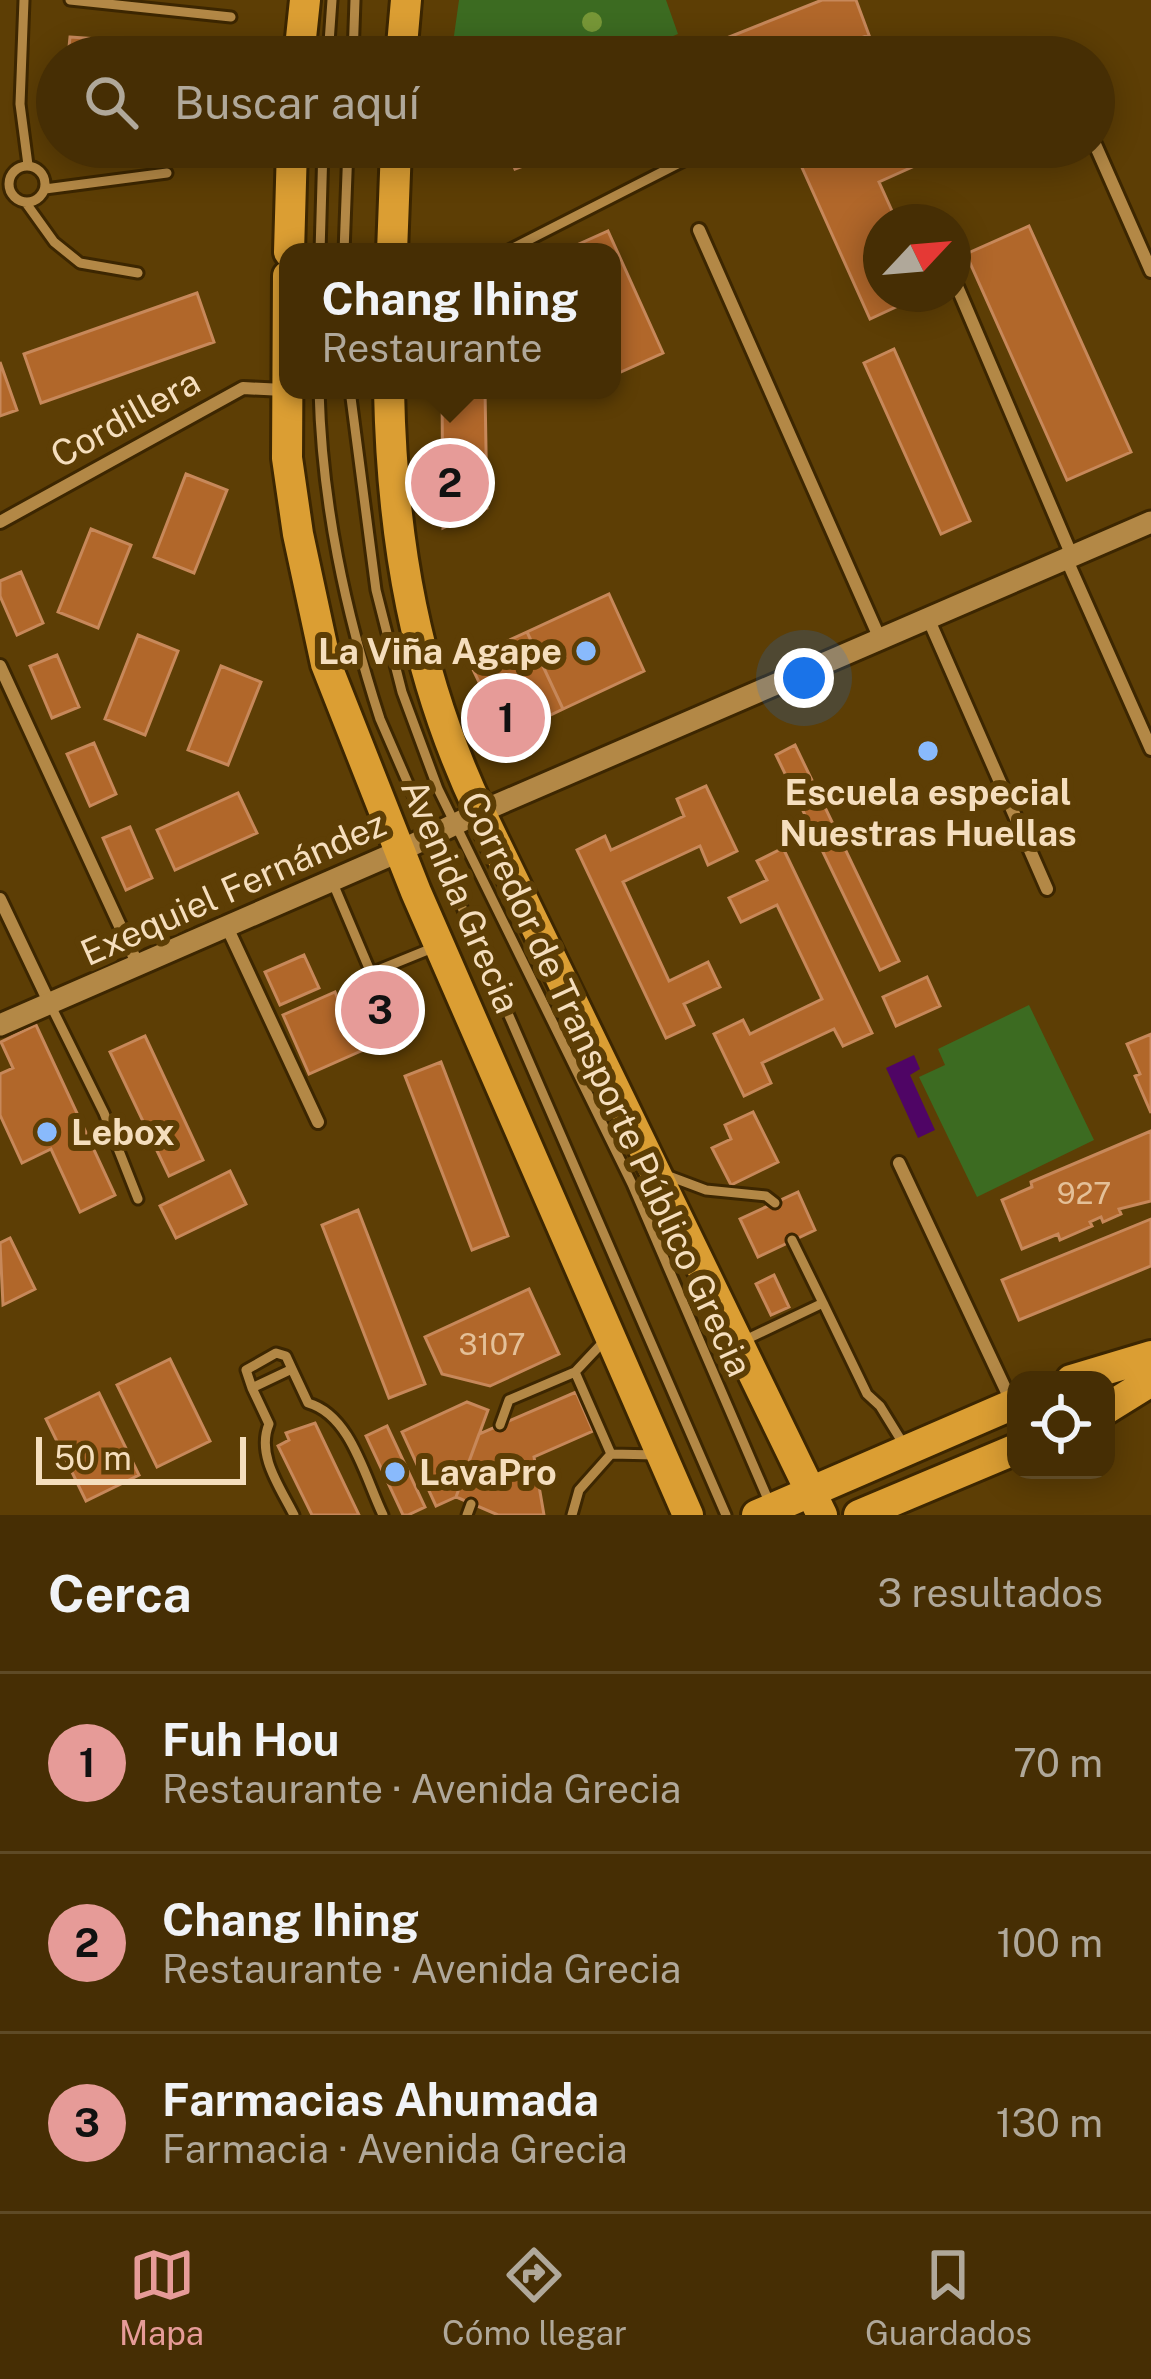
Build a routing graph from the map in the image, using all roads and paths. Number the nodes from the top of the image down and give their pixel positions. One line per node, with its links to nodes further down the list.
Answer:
1 (24, 0): 12 (lane)
2 (70, 0): 7 (lane)
3 (305, 0): 8 (main road)
4 (332, 0): 9 (lane)
5 (356, 0): 10 (lane)
6 (406, 0): 11 (main road)
7 (231, 17)
8 (301, 36)
9 (329, 36)
10 (354, 36)
11 (403, 36)
12 (28, 166): 20 (lane); 21 (lane)
13 (291, 168): 24 (main road)
14 (322, 168): 25 (lane)
15 (347, 168): 26 (lane)
16 (394, 168): 27 (main road)
17 (670, 168): 28 (lane)
18 (1105, 168): 29 (street)
19 (167, 173): 21 (lane)
20 (4, 189): 22 (lane)
21 (45, 189): 22 (lane)
22 (26, 203): 30 (lane)
23 (700, 230): 41 (street)
24 (289, 243)
25 (320, 243)
26 (344, 243)
27 (392, 243)
28 (523, 243)
29 (1151, 272)
30 (138, 274)
31 (968, 312): 39 (street)
32 (279, 390): 37 (street, Cordillera)
33 (284, 399): 46 (main road, Avenida Grecia)
34 (319, 399): 45 (lane, Corredor de Transporte Público Grecia)
35 (351, 399): 44 (lane, Corredor de Transporte Público Grecia)
36 (388, 399): 44 (main road, Avenida Grecia)
37 (0, 522)
38 (1151, 522): 39 (street, Exequiel Fernández)
39 (1069, 557): 40 (street, Exequiel Fernández); 43 (street)
40 (928, 618): 41 (street, Exequiel Fernández); 48 (street)
41 (880, 639): 44 (street, Exequiel Fernández)
42 (0, 666): 52 (street)
43 (1151, 749)
44 (467, 818): 45 (street, Exequiel Fernández); 57 (main road, Avenida Grecia); 79 (lane, Corredor de Transporte Público Grecia)
45 (430, 836): 46 (street, Exequiel Fernández); 84 (lane, Corredor de Transporte Público Grecia)
46 (400, 851): 47 (street, Exequiel Fernández); 51 (main road, Avenida Grecia)
47 (332, 881): 50 (street, Exequiel Fernández); 51 (lane)
48 (1048, 889)
49 (0, 899): 53 (street)
50 (227, 927): 52 (street, Exequiel Fernández); 55 (street)
51 (438, 945): 62 (main road, Avenida Grecia)
52 (139, 965): 53 (street, Exequiel Fernández)
53 (50, 1004): 54 (street, Exequiel Fernández); 58 (lane)
54 (0, 1025)
55 (317, 1122)
56 (899, 1162): 70 (street)
57 (655, 1171): 59 (lane); 63 (main road, Avenida Grecia)
58 (138, 1199)
59 (775, 1203)
60 (793, 1240): 61 (lane)
61 (823, 1303): 63 (lane); 74 (lane)
62 (610, 1335): 67 (lane); 77 (main road, Avenida Grecia)
63 (738, 1343): 78 (main road, Avenida Grecia)
64 (1151, 1356): 66 (main road)
65 (292, 1369): 69 (lane); 69 (lane); 81 (lane)
66 (1101, 1371)
67 (575, 1372): 73 (lane); 76 (lane)
68 (1151, 1381): 71 (main road)
69 (252, 1388): 80 (lane)
70 (1007, 1389)
71 (1115, 1403)
72 (1007, 1407): 74 (main road)
73 (500, 1425)
74 (906, 1450): 78 (main road)
75 (1007, 1453): 85 (main road)
76 (611, 1454): 77 (lane); 82 (lane)
77 (662, 1455): 83 (main road, Avenida Grecia)
78 (816, 1503): 79 (main road)
79 (768, 1513)
80 (293, 1515)
81 (382, 1515)
82 (572, 1515)
83 (688, 1515)
84 (726, 1515)
85 (859, 1515)

